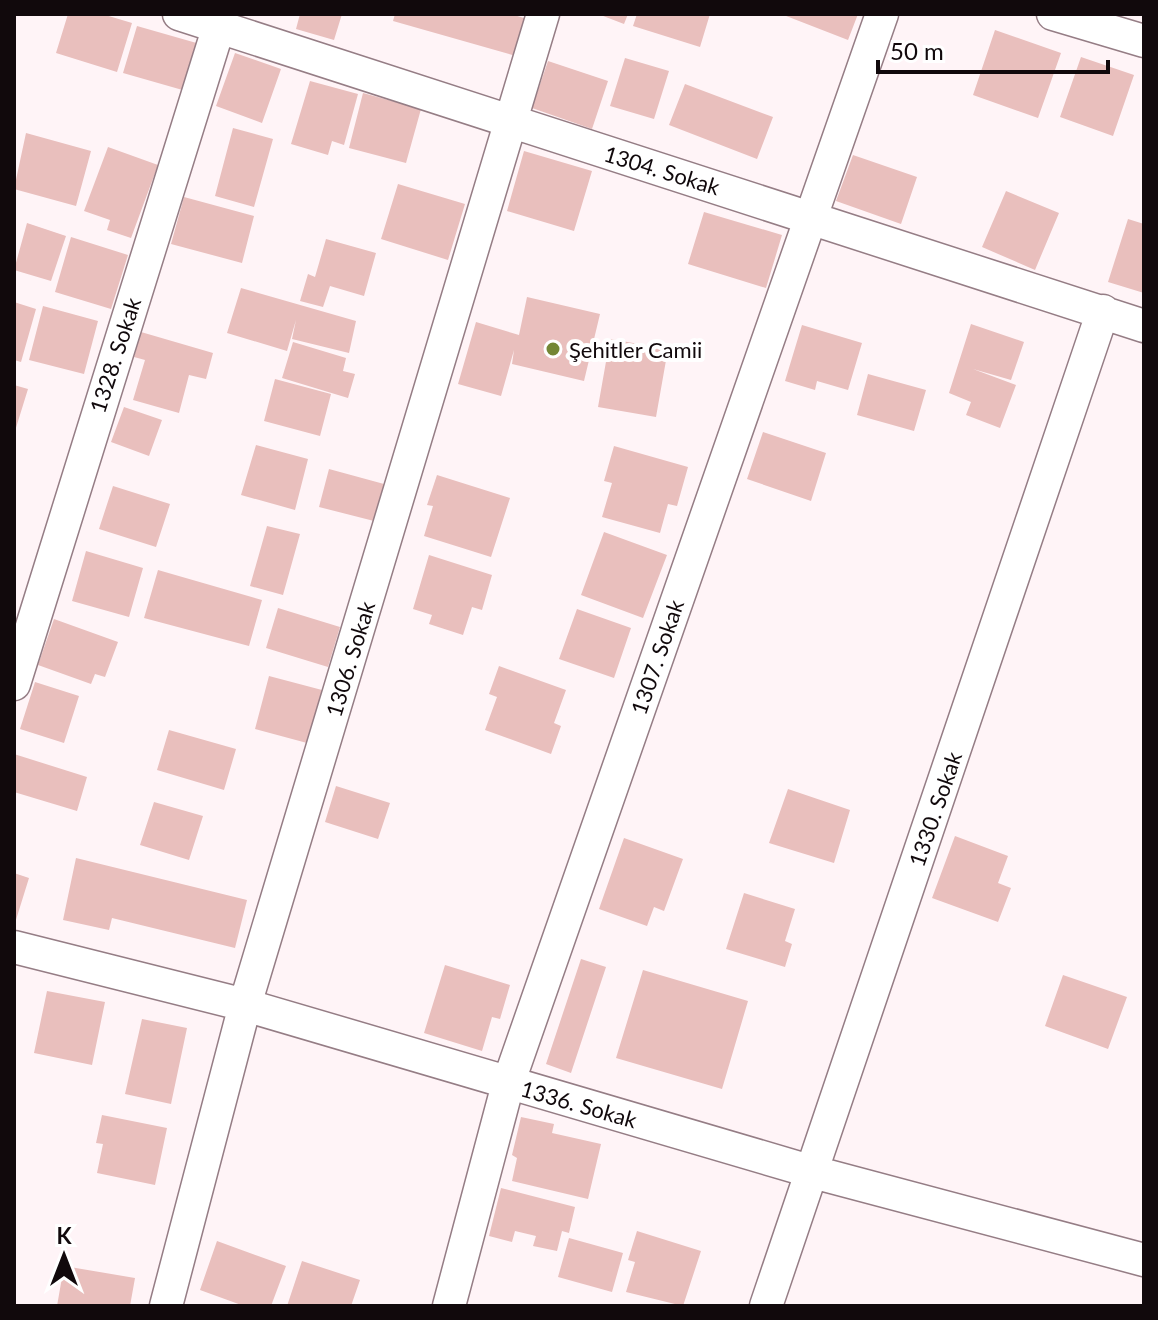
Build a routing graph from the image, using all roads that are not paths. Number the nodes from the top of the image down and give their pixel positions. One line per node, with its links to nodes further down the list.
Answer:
1 (179, 14): 5 (street, 1304. Sokak)
2 (543, 14): 7 (street, 1306. Sokak)
3 (882, 14): 8 (street, 1307. Sokak)
4 (1053, 14): 6 (street)
5 (219, 26): 7 (street, 1304. Sokak); 11 (street, 1328. Sokak)
6 (1144, 41)
7 (512, 123): 8 (street, 1304. Sokak); 13 (street, 1306. Sokak)
8 (811, 216): 9 (street, 1304. Sokak); 14 (street, 1307. Sokak)
9 (1103, 311): 10 (street, 1304. Sokak); 15 (street, 1330. Sokak)
10 (1144, 326)
11 (14, 684)
12 (14, 947): 13 (street, 1336. Sokak)
13 (245, 1005): 14 (street, 1336. Sokak); 17 (street, 1306. Sokak)
14 (508, 1084): 15 (street, 1336. Sokak); 18 (street, 1307. Sokak)
15 (813, 1172): 16 (street, 1336. Sokak); 19 (street, 1330. Sokak)
16 (1144, 1260)
17 (166, 1306)
18 (449, 1306)
19 (766, 1306)

